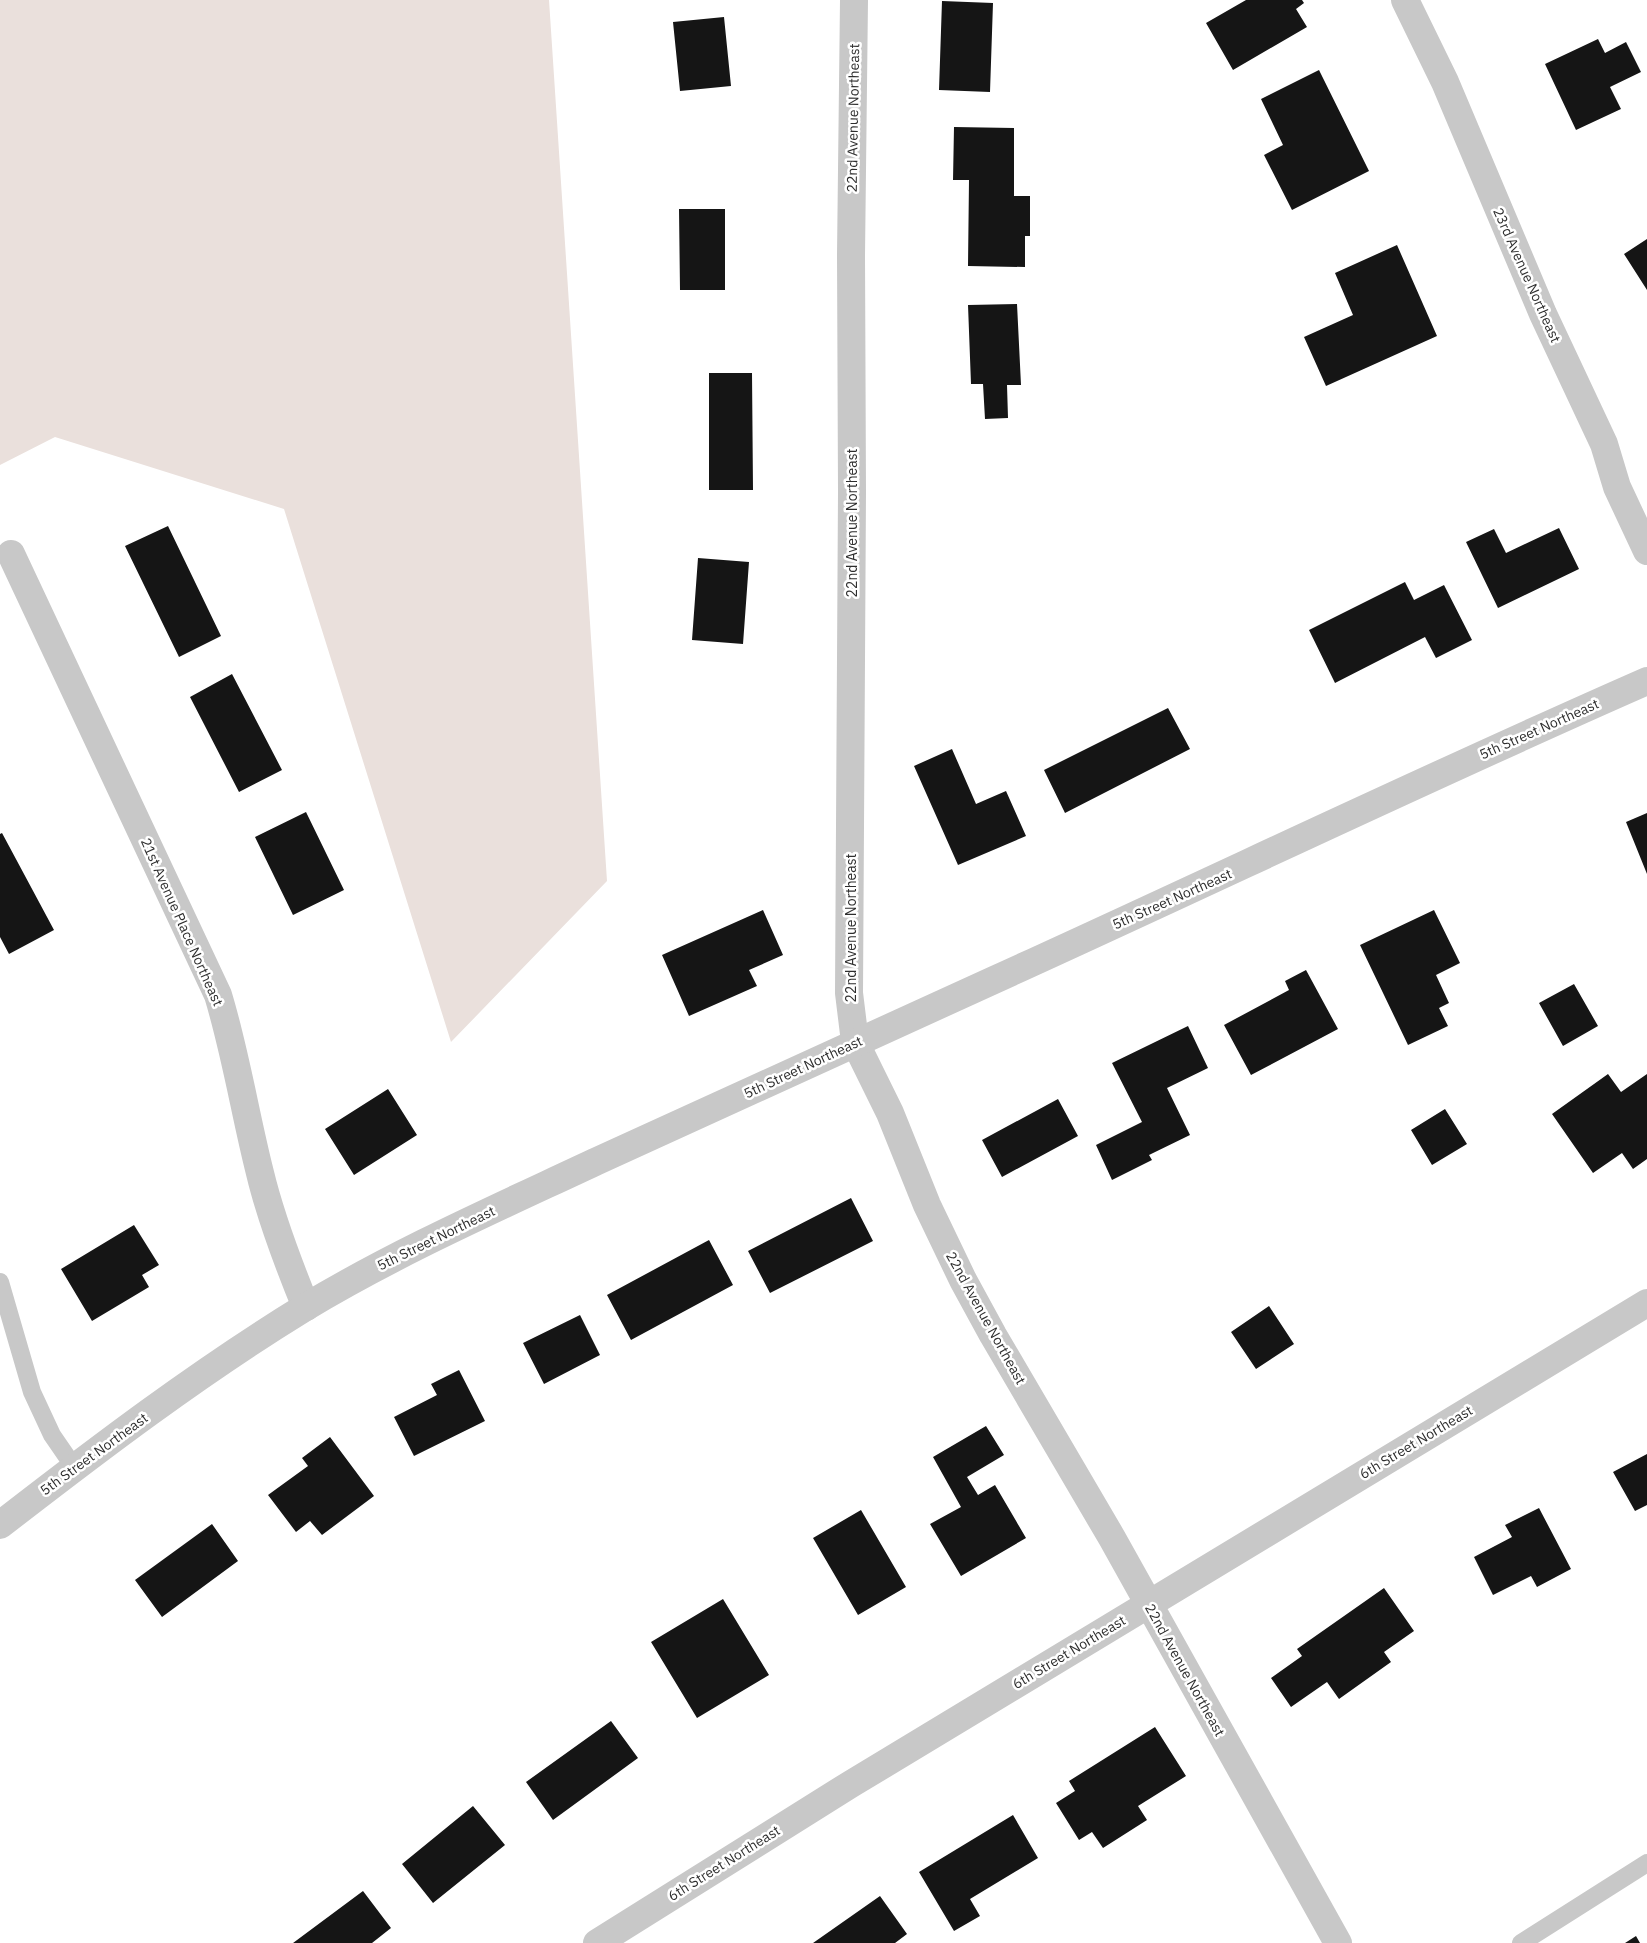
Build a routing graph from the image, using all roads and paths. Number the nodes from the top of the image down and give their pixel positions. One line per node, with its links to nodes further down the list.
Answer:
1 (854, 0): 6 (street, 22nd Avenue Northeast)
2 (1405, 0): 3 (street, 23rd Avenue Northeast)
3 (1647, 551)
4 (11, 554): 9 (street, 21st Avenue Place Northeast)
5 (1647, 681): 6 (street, 5th Street Northeast)
6 (855, 1042): 9 (street, 5th Street Northeast); 12 (street, 22nd Avenue Northeast)
7 (0, 1282): 10 (lane)
8 (1647, 1303): 12 (street, 6th Street Northeast)
9 (306, 1307): 10 (street, 5th Street Northeast)
10 (74, 1467): 11 (street, 5th Street Northeast)
11 (0, 1525)
12 (1148, 1604): 14 (street, 6th Street Northeast); 15 (street, 22nd Avenue Northeast)
13 (1647, 1862): 16 (lane)
14 (597, 1943)
15 (1338, 1943)
16 (1521, 1943)

